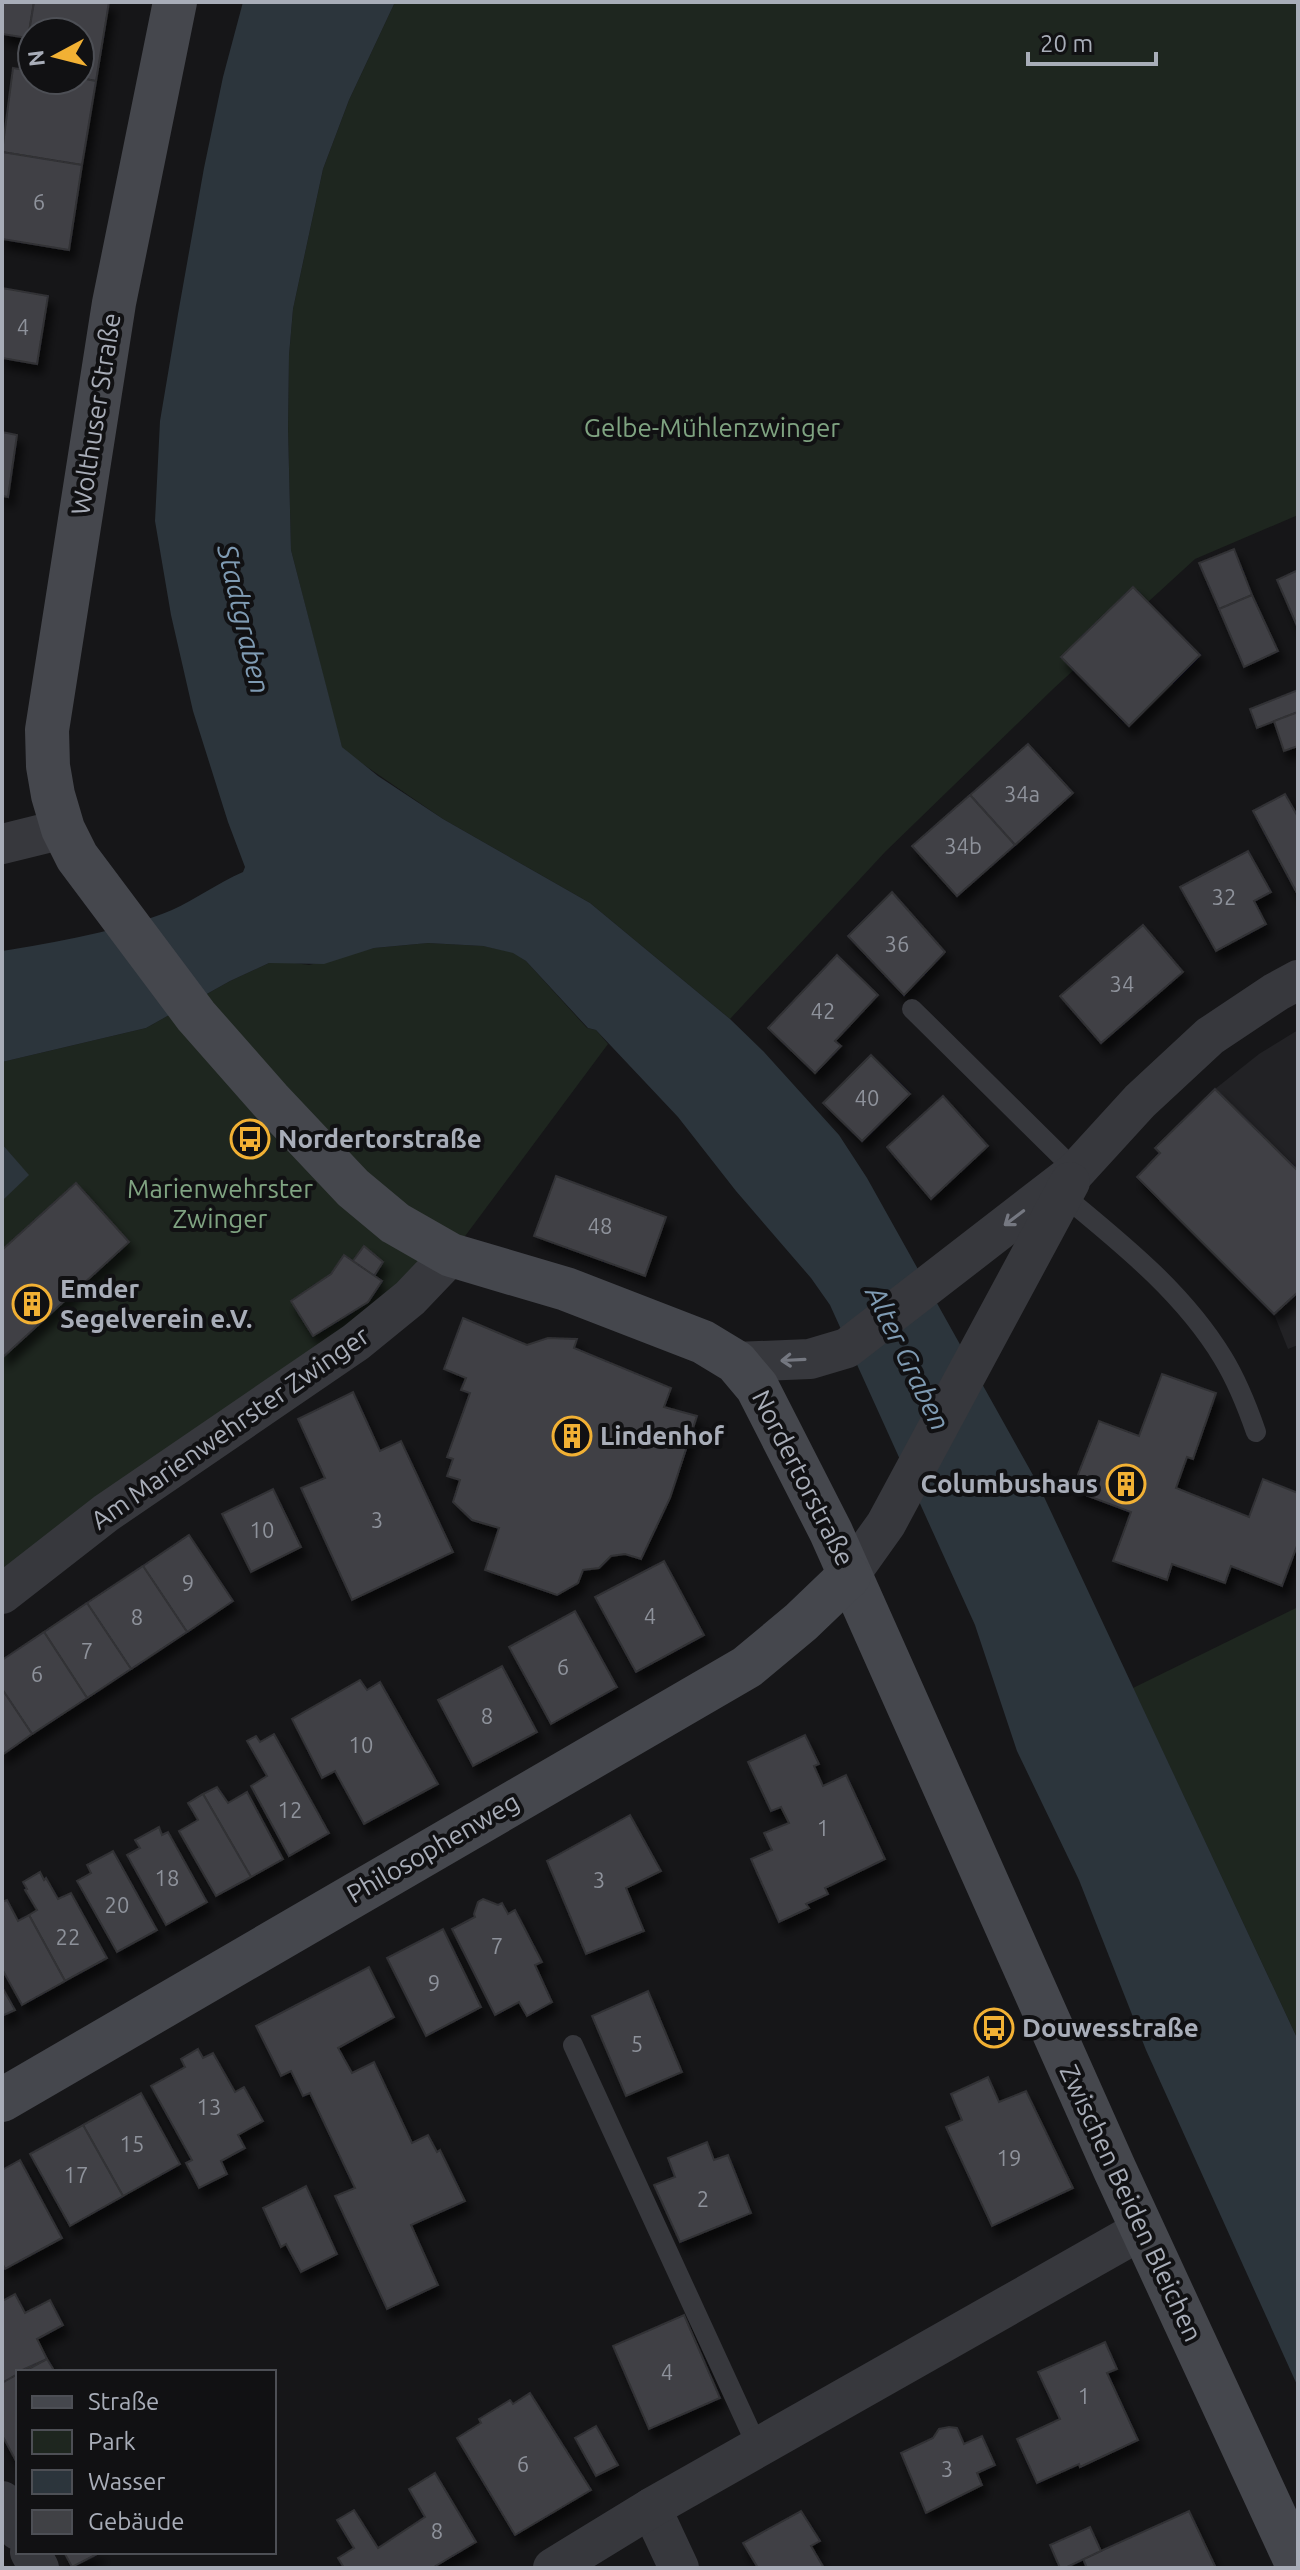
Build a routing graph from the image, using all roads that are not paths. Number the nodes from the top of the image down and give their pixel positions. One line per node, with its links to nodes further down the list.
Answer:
1 (175, 2): 2 (street, Wolthuser Straße)
2 (63, 829): 3 (street); 7 (street, Nordertorstraße)
3 (2, 844)
4 (1298, 980): 6 (street, Nordertorstraße)
5 (912, 1009): 6 (lane)
6 (1069, 1183): 8 (street, Nordertorstraße, one-way to 8); 9 (lane); 10 (street, Nordertorstraße)
7 (451, 1255): 8 (street, Nordertorstraße); 11 (street, Am Marienwehrster Zwinger)
8 (736, 1362): 10 (street, Nordertorstraße)
9 (1256, 1432)
10 (849, 1576): 13 (street, Philosophenweg); 14 (street, Zwischen Beiden Bleichen)
11 (2, 1594)
12 (573, 2045): 15 (lane)
13 (2, 2100)
14 (1143, 2229): 15 (street); 19 (street, Zwischen Beiden Bleichen)
15 (758, 2448): 17 (street)
16 (2, 2501): 18 (street)
17 (651, 2508): 20 (street); 21 (street)
18 (16, 2526)
19 (1298, 2566)
20 (553, 2568)
21 (679, 2568)

